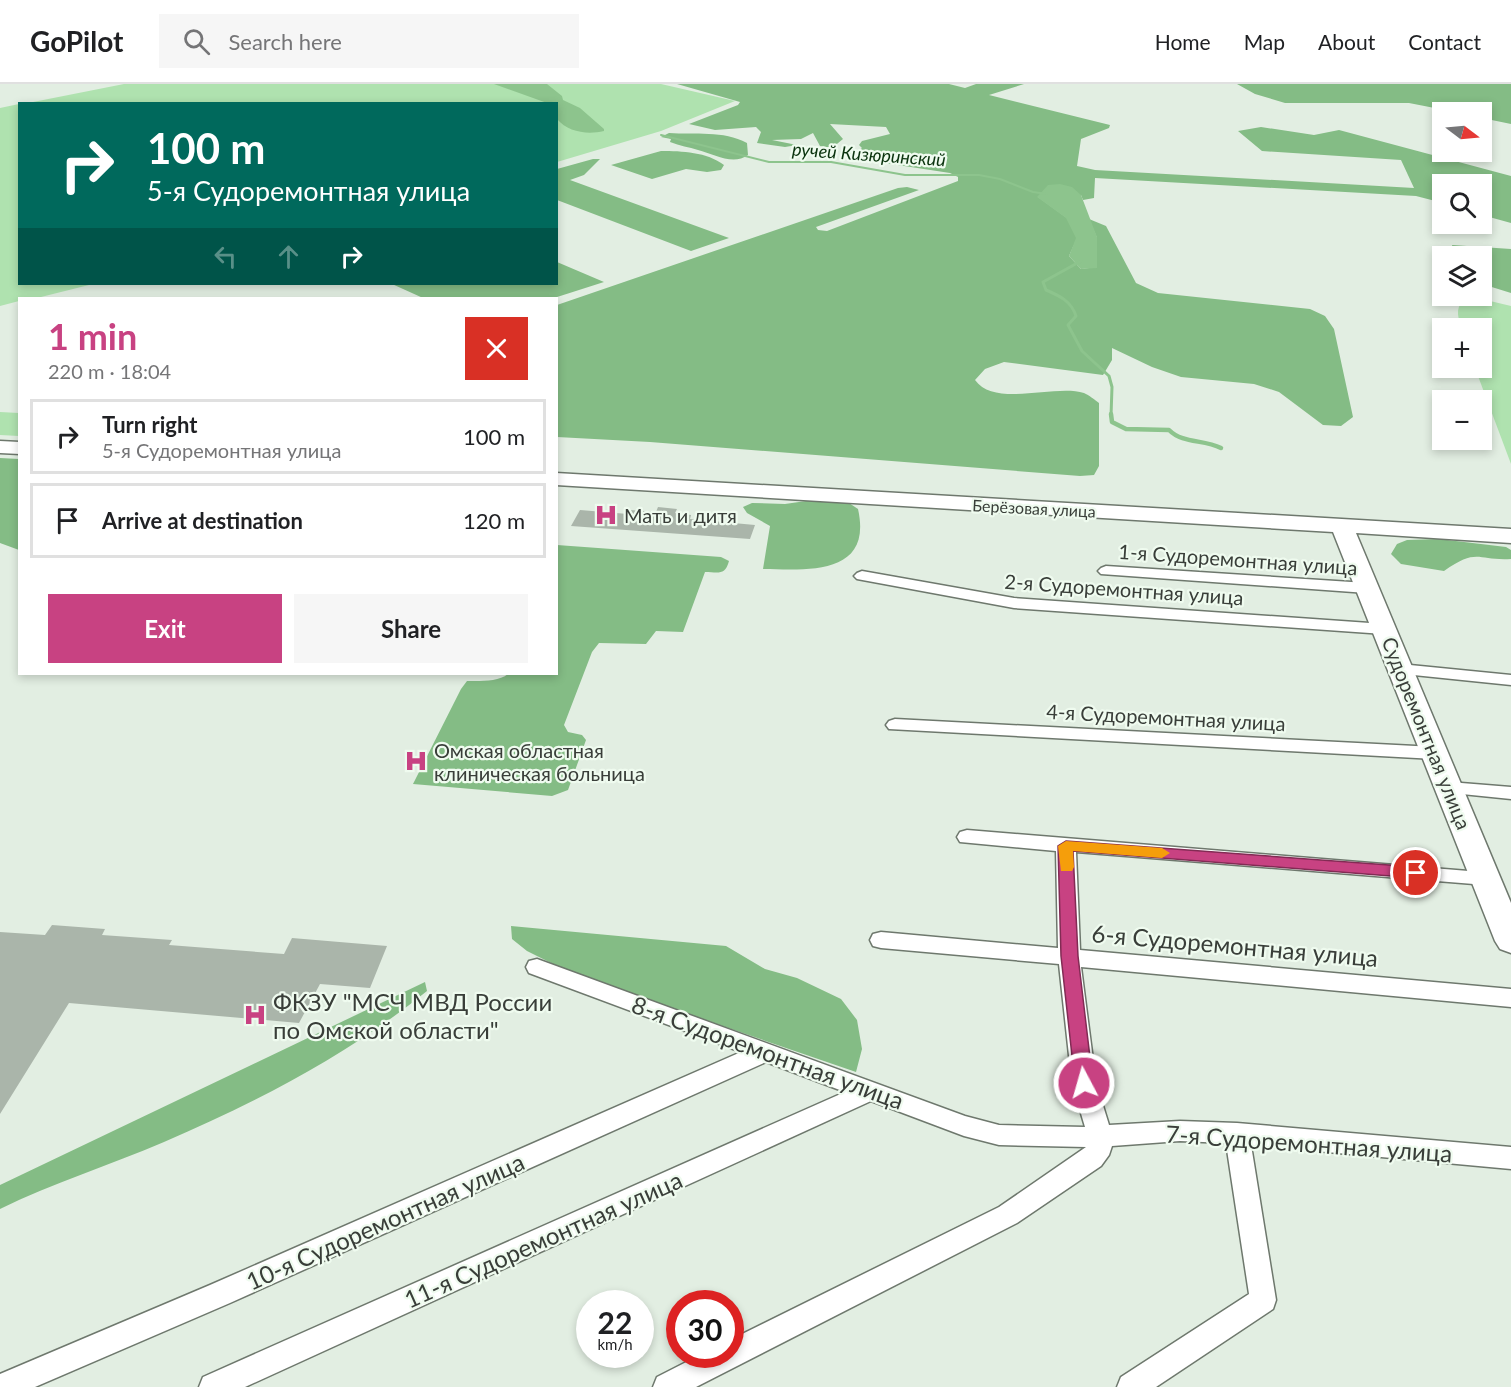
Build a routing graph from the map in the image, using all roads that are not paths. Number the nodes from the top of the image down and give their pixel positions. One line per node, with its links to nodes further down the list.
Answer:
1 (0, 447): 2 (main road)
2 (18, 448)
3 (558, 479): 4 (main road, Берёзовая улица)
4 (1342, 526): 5 (main road, Берёзовая улица); 8 (main road, Судоремонтная улица)
5 (1509, 539)
6 (1106, 571): 8 (street, 1-я Судоремонтная улица)
7 (862, 576): 9 (street, 2-я Судоремонтная улица)
8 (1367, 588): 9 (main road, Судоремонтная улица)
9 (1384, 629): 10 (main road, Судоремонтная улица)
10 (1400, 669): 11 (street); 13 (main road, Судоремонтная улица)
11 (1511, 680)
12 (895, 725): 13 (street, 4-я Судоремонтная улица)
13 (1435, 753): 14 (main road, Судоремонтная улица)
14 (1449, 788): 15 (street); 18 (main road, Судоремонтная улица)
15 (1511, 793)
16 (967, 837): 17 (street)
17 (1066, 846): 18 (street); 21 (street)
18 (1486, 878): 19 (main road, Судоремонтная улица)
19 (1509, 932)
20 (881, 940): 21 (street, 6-я Судоремонтная улица)
21 (1069, 956): 23 (street, 6-я Судоремонтная улица); 28 (street)
22 (537, 967): 24 (street, 8-я Судоремонтная улица)
23 (1511, 998)
24 (767, 1051): 25 (street, 8-я Судоремонтная улица); 30 (street, 10-я Судоремонтная улица)
25 (872, 1090): 27 (street, 8-я Судоремонтная улица); 31 (street, 11-я Судоремонтная улица)
26 (1237, 1133): 28 (street, 7-я Судоремонтная улица); 29 (street, 7-я Судоремонтная улица); 33 (street)
27 (999, 1135): 28 (street, 7-я Судоремонтная улица)
28 (1100, 1137): 32 (street)
29 (1511, 1158)
30 (2, 1387)
31 (213, 1387)
32 (667, 1387)
33 (1131, 1387)

